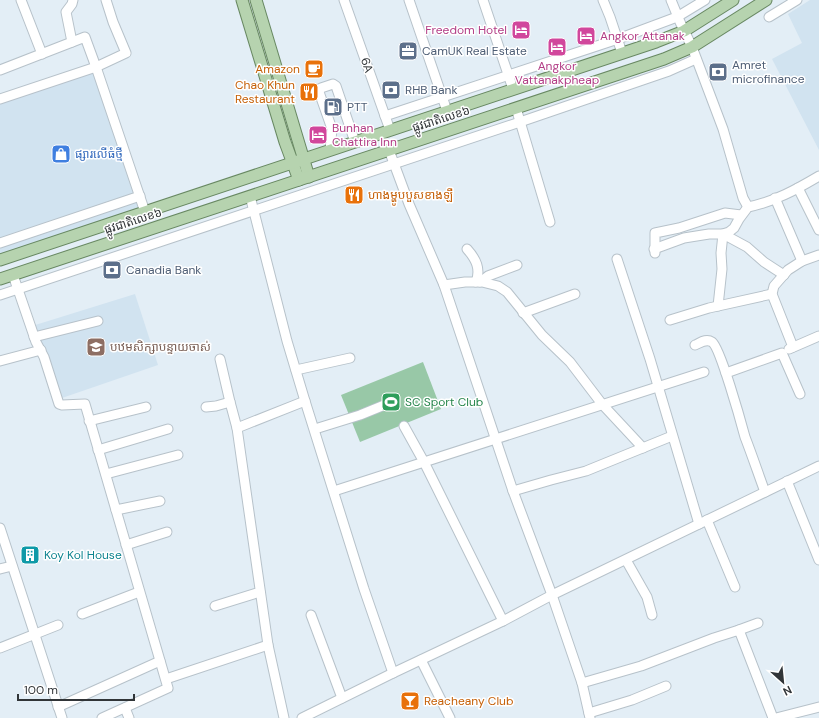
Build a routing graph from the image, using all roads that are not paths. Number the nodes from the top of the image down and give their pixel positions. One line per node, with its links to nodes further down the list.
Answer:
1 (21, 0): 23 (street)
2 (73, 0): 20 (street)
3 (106, 0): 25 (street)
4 (242, 0): 39 (main road)
5 (256, 0): 39 (main road)
6 (344, 0): 33 (street, 6A)
7 (409, 0): 29 (street)
8 (483, 0): 27 (street)
9 (603, 0): 19 (street)
10 (671, 0): 16 (street)
11 (705, 0): 16 (street)
12 (733, 0): 15 (main road, ផ្លូវជាតិលេខ៦)
13 (766, 0): 21 (main road, ផ្លូវជាតិលេខ៦)
14 (797, 0): 17 (street)
15 (718, 4): 18 (main road, ផ្លូវជាតិលេខ៦)
16 (677, 16): 18 (street); 19 (street)
17 (770, 17)
18 (684, 31): 21 (street); 22 (main road, ផ្លូវជាតិលេខ៦)
19 (618, 39): 22 (street); 27 (street)
20 (72, 42): 23 (street); 25 (street)
21 (692, 47): 24 (street); 31 (main road, ផ្លូវជាតិលេខ៦)
22 (622, 53): 28 (main road, ផ្លូវជាតិលេខ៦)
23 (42, 54): 26 (street)
24 (696, 59): 34 (street); 47 (street)
25 (96, 67): 30 (street); 44 (street)
26 (0, 70)
27 (509, 75): 28 (street); 29 (street)
28 (513, 89): 32 (main road, ផ្លូវជាតិលេខ៦)
29 (442, 97): 32 (street); 33 (street)
30 (0, 99)
31 (516, 108): 34 (street); 38 (main road, ផ្លូវជាតិលេខ៦)
32 (447, 111): 35 (main road, ផ្លូវជាតិលេខ៦)
33 (385, 116): 35 (street, 6A)
34 (520, 122): 40 (street); 52 (street)
35 (390, 130): 36 (main road, ផ្លូវជាតិលេខ៦)
36 (354, 142): 37 (main road, ផ្លូវជាតិលេខ៦); 37 (street)
37 (330, 150): 39 (main road, ផ្លូវជាតិលេខ៦)
38 (389, 150): 40 (street); 42 (main road, ផ្លូវជាតិលេខ៦)
39 (298, 161): 42 (main road); 49 (main road, ផ្លូវជាតិលេខ៦)
40 (395, 164): 48 (street); 71 (street)
41 (819, 176): 43 (street)
42 (304, 178): 45 (main road, ផ្លូវជាតិលេខ៦)
43 (798, 188): 46 (street); 53 (street)
44 (140, 196): 49 (street); 54 (street)
45 (250, 196): 48 (street); 51 (main road, ផ្លូវជាតិលេខ៦)
46 (775, 198): 47 (street); 64 (street)
47 (748, 207): 50 (street)
48 (254, 211): 55 (street); 89 (street)
49 (145, 212): 59 (main road, ផ្លូវជាតិលេខ៦)
50 (742, 215): 56 (street); 56 (street)
51 (180, 219): 55 (street); 58 (main road, ផ្លូវជាតិលេខ៦)
52 (550, 222)
53 (819, 230)
54 (27, 233): 57 (street); 59 (street)
55 (185, 234): 65 (street)
56 (723, 234): 68 (street); 76 (street)
57 (0, 243)
58 (94, 248): 65 (street); 67 (main road, ផ្លូវជាតិលេខ៦)
59 (32, 249): 63 (main road, ផ្លូវជាតិលេខ៦)
60 (467, 249): 70 (street)
61 (819, 255): 64 (street)
62 (617, 259): 92 (street)
63 (0, 260)
64 (802, 261): 68 (street)
65 (99, 262): 72 (street)
66 (517, 265): 70 (street)
67 (13, 275): 69 (main road, ផ្លូវជាតិលេខ៦); 72 (street)
68 (784, 275): 74 (street)
69 (0, 279)
70 (478, 282): 71 (street); 77 (street)
71 (444, 285): 106 (street)
72 (18, 290): 75 (street); 81 (street)
73 (575, 294): 77 (street)
74 (772, 294): 76 (street); 83 (street)
75 (0, 295)
76 (718, 306): 78 (street)
77 (523, 313): 97 (street)
78 (670, 320)
79 (98, 321): 81 (street)
80 (819, 336): 83 (street)
81 (34, 337): 84 (street)
82 (694, 345): 91 (street)
83 (793, 347): 85 (street)
84 (41, 350): 88 (street); 100 (street)
85 (782, 353): 91 (street); 93 (street)
86 (350, 358): 89 (street)
87 (220, 359): 95 (street)
88 (0, 361)
89 (296, 370): 94 (street)
90 (704, 372): 92 (street)
91 (726, 373): 116 (street)
92 (657, 386): 97 (street); 105 (street)
93 (800, 394)
94 (306, 401): 102 (street); 104 (street)
95 (230, 402): 99 (street); 102 (street)
96 (387, 404): 104 (street)
97 (602, 404): 106 (street); 107 (street)
98 (146, 407): 100 (street)
99 (206, 407)
100 (90, 422): 108 (street)
101 (404, 426): 110 (street)
102 (237, 428): 129 (street)
103 (168, 429): 108 (street)
104 (315, 429): 114 (street)
105 (672, 436): 107 (street); 119 (street)
106 (496, 440): 110 (street); 115 (street)
107 (643, 448): 115 (street)
108 (98, 450): 112 (street)
109 (178, 455): 112 (street)
110 (424, 462): 114 (street); 135 (street)
111 (819, 466): 113 (street)
112 (106, 474): 118 (street)
113 (787, 481): 116 (street); 124 (street)
114 (334, 491): 144 (street)
115 (513, 491): 130 (street)
116 (764, 492): 119 (street)
117 (160, 501): 118 (street)
118 (116, 510): 122 (street)
119 (703, 522): 123 (street); 127 (street)
120 (0, 528): 125 (street)
121 (167, 532): 122 (street)
122 (126, 545): 128 (street)
123 (626, 560): 130 (street); 134 (street)
124 (819, 560)
125 (12, 566): 126 (street); 139 (street)
126 (0, 569)
127 (735, 587)
128 (139, 592): 132 (street); 143 (street)
129 (260, 592): 131 (street); 140 (street)
130 (552, 596): 135 (street); 146 (street)
131 (215, 606)
132 (82, 614)
133 (311, 615): 148 (street)
134 (652, 615)
135 (503, 621): 142 (street)
136 (758, 623): 138 (street)
137 (58, 625): 139 (street)
138 (739, 630): 146 (street); 159 (street)
139 (34, 634): 141 (street); 149 (street)
140 (268, 645): 145 (street); 156 (street)
141 (0, 648)
142 (421, 660): 144 (street); 158 (street)
143 (160, 661): 145 (street); 149 (street)
144 (393, 673): 148 (street)
145 (166, 679): 151 (street)
146 (582, 683): 152 (street)
147 (666, 686): 152 (street)
148 (342, 698): 157 (street)
149 (58, 707): 153 (street)
150 (819, 707): 159 (street)
151 (125, 708): 154 (street); 155 (street)
152 (590, 716)
153 (62, 718)
154 (102, 718)
155 (129, 718)
156 (284, 718)
157 (302, 718)
158 (450, 718)
159 (775, 718)

